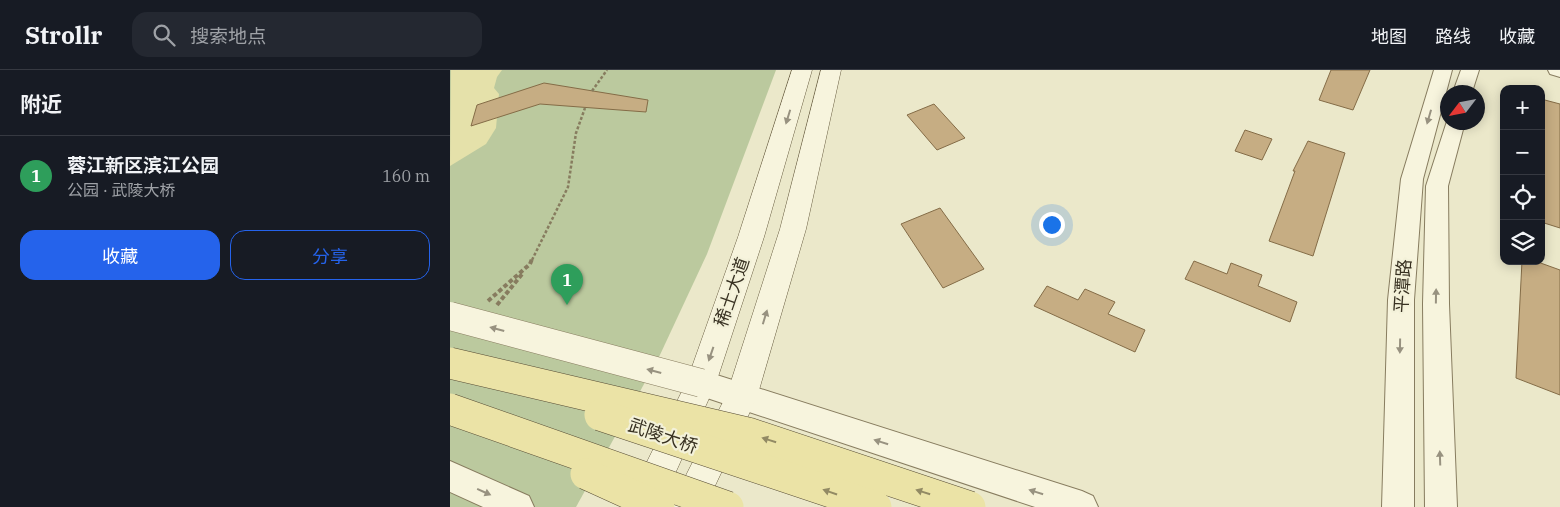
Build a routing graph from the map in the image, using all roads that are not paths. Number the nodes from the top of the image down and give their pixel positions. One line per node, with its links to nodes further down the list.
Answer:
1 (802, 70): 9 (main road, 稀土大道, one-way to 9)
2 (831, 70): 10 (main road, one-way to 2)
3 (1443, 70): 22 (street, 平潭路, one-way to 22)
4 (1470, 70): 5 (street)
5 (1466, 85)
6 (1453, 130): 23 (street, 平潭路, one-way to 6)
7 (450, 316): 9 (street, one-way to 7, bridge)
8 (450, 364): 19 (main road, 武陵大桥, one-way to 8, bridge); 20 (main road, one-way to 8, bridge)
9 (701, 383): 10 (street); 15 (main road, 稀土大道)
10 (741, 397): 17 (main road); 21 (street, one-way to 10)
11 (450, 409): 18 (main road, bridge)
12 (450, 414): 16 (main road, bridge)
13 (450, 476): 14 (street, one-way to 14)
14 (518, 507)
15 (643, 507)
16 (659, 507)
17 (687, 507)
18 (728, 507)
19 (876, 507)
20 (970, 507)
21 (1082, 507)
22 (1398, 507)
23 (1441, 507)

